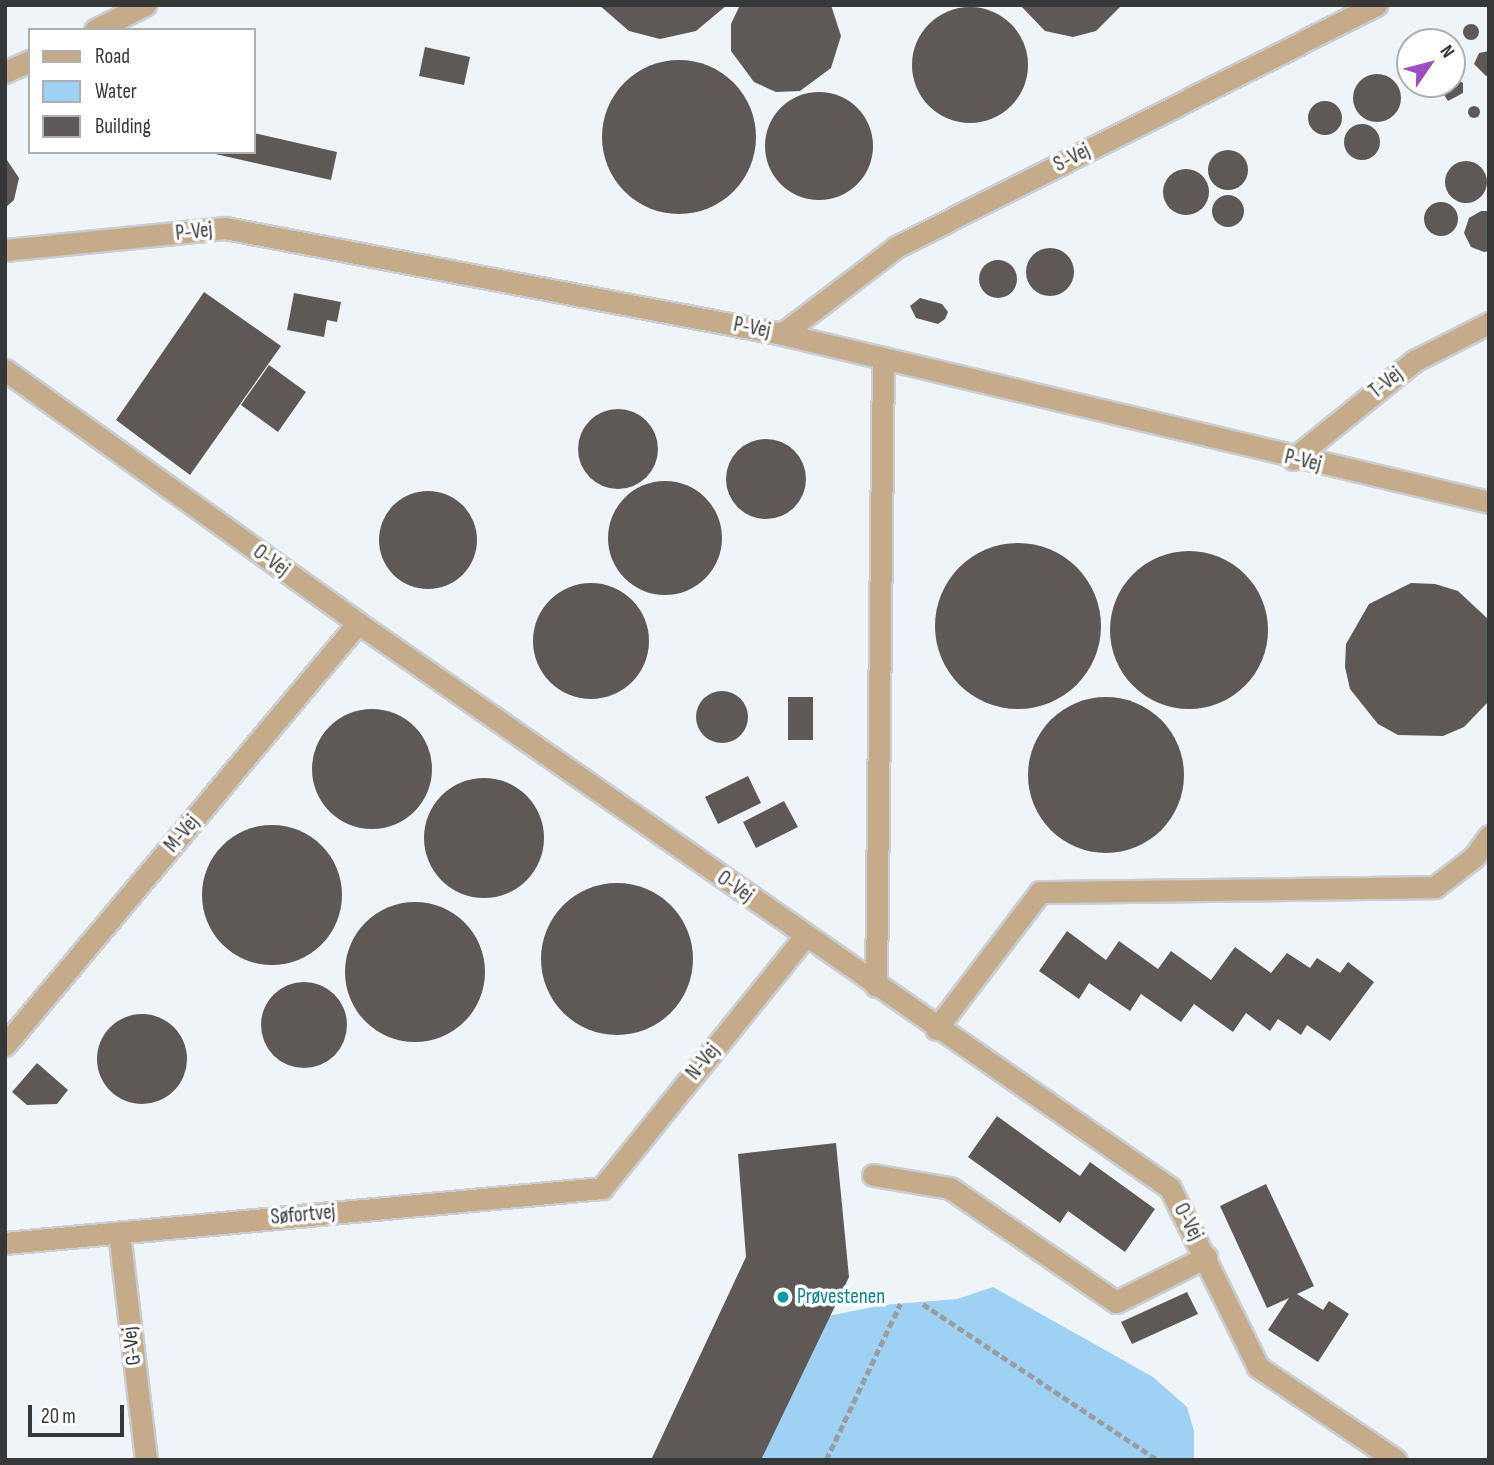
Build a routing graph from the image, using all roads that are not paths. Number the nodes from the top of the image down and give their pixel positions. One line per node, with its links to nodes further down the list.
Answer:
1 (145, 5): 3 (lane)
2 (1376, 5): 8 (lane, S-Vej)
3 (103, 20)
4 (28, 62): 5 (lane)
5 (5, 72)
6 (5, 250): 8 (lane, P-Vej)
7 (1489, 323): 11 (lane, T-Vej)
8 (782, 334): 9 (lane, P-Vej)
9 (883, 358): 11 (lane, P-Vej); 16 (lane)
10 (5, 370): 13 (lane, O-Vej)
11 (1293, 458): 12 (lane, P-Vej)
12 (1489, 502)
13 (358, 623): 15 (lane, O-Vej); 18 (lane, M-Vej)
14 (1489, 836): 17 (lane)
15 (805, 936): 16 (lane, O-Vej); 20 (lane, N-Vej)
16 (876, 986): 17 (lane, O-Vej)
17 (936, 1029): 23 (lane, O-Vej)
18 (5, 1045)
19 (873, 1175): 23 (lane)
20 (602, 1188): 21 (lane, Søfortvej)
21 (118, 1233): 22 (lane, Søfortvej); 24 (lane, G-Vej)
22 (5, 1243)
23 (1206, 1257): 25 (lane, O-Vej)
24 (146, 1460)
25 (1396, 1460)

